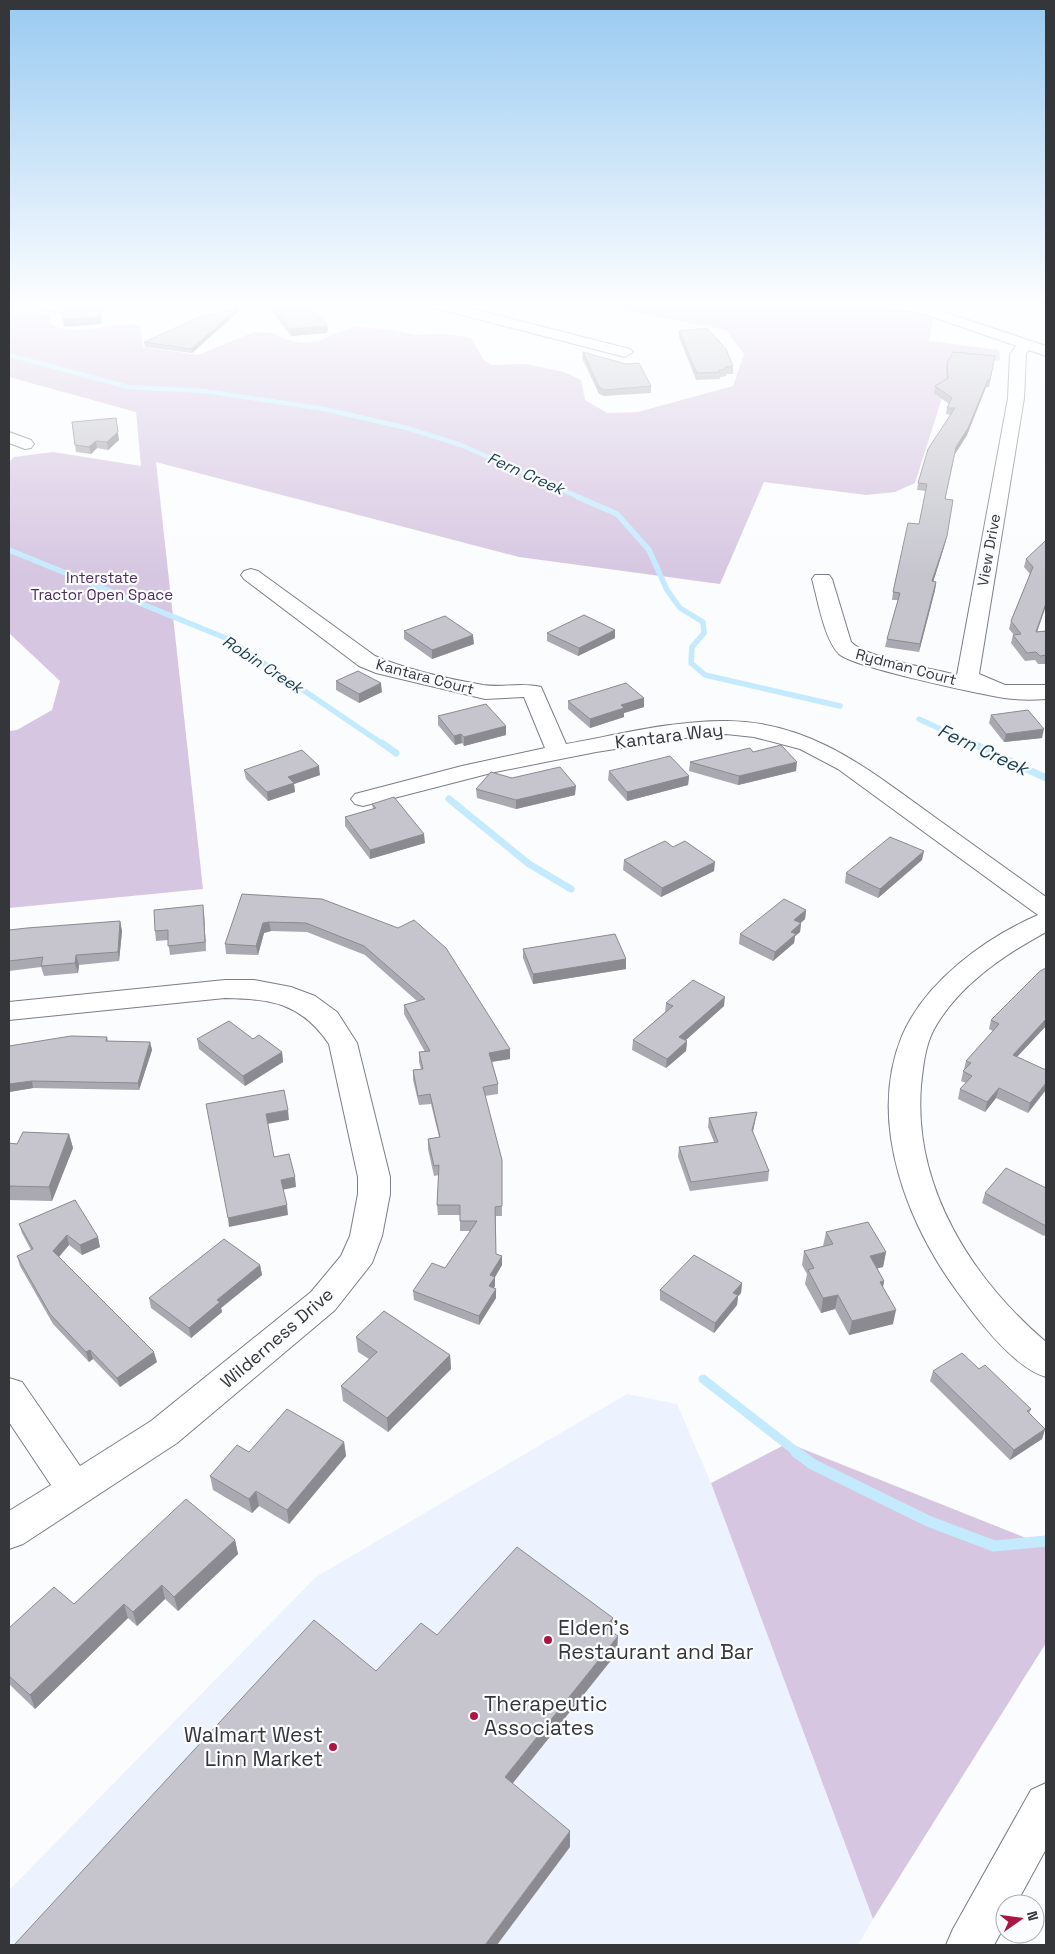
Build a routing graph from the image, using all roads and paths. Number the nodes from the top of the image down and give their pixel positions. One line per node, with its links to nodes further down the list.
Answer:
1 (1016, 394): 6 (street, View Drive)
2 (9, 437): 3 (street)
3 (25, 444)
4 (251, 575): 8 (street, Kantara Court)
5 (822, 579): 6 (street, Rydman Court)
6 (982, 687): 7 (street)
7 (1046, 692)
8 (558, 752): 9 (street, Kantara Way); 10 (street, Kantara Way)
9 (363, 799)
10 (1046, 908)
11 (1046, 921): 13 (street)
12 (9, 1011): 15 (street, Wilderness Drive)
13 (1046, 1363)
14 (9, 1393): 15 (street)
15 (75, 1489): 16 (street, Wilderness Drive)
16 (9, 1532)
17 (1046, 1805): 18 (street)
18 (969, 1945)

